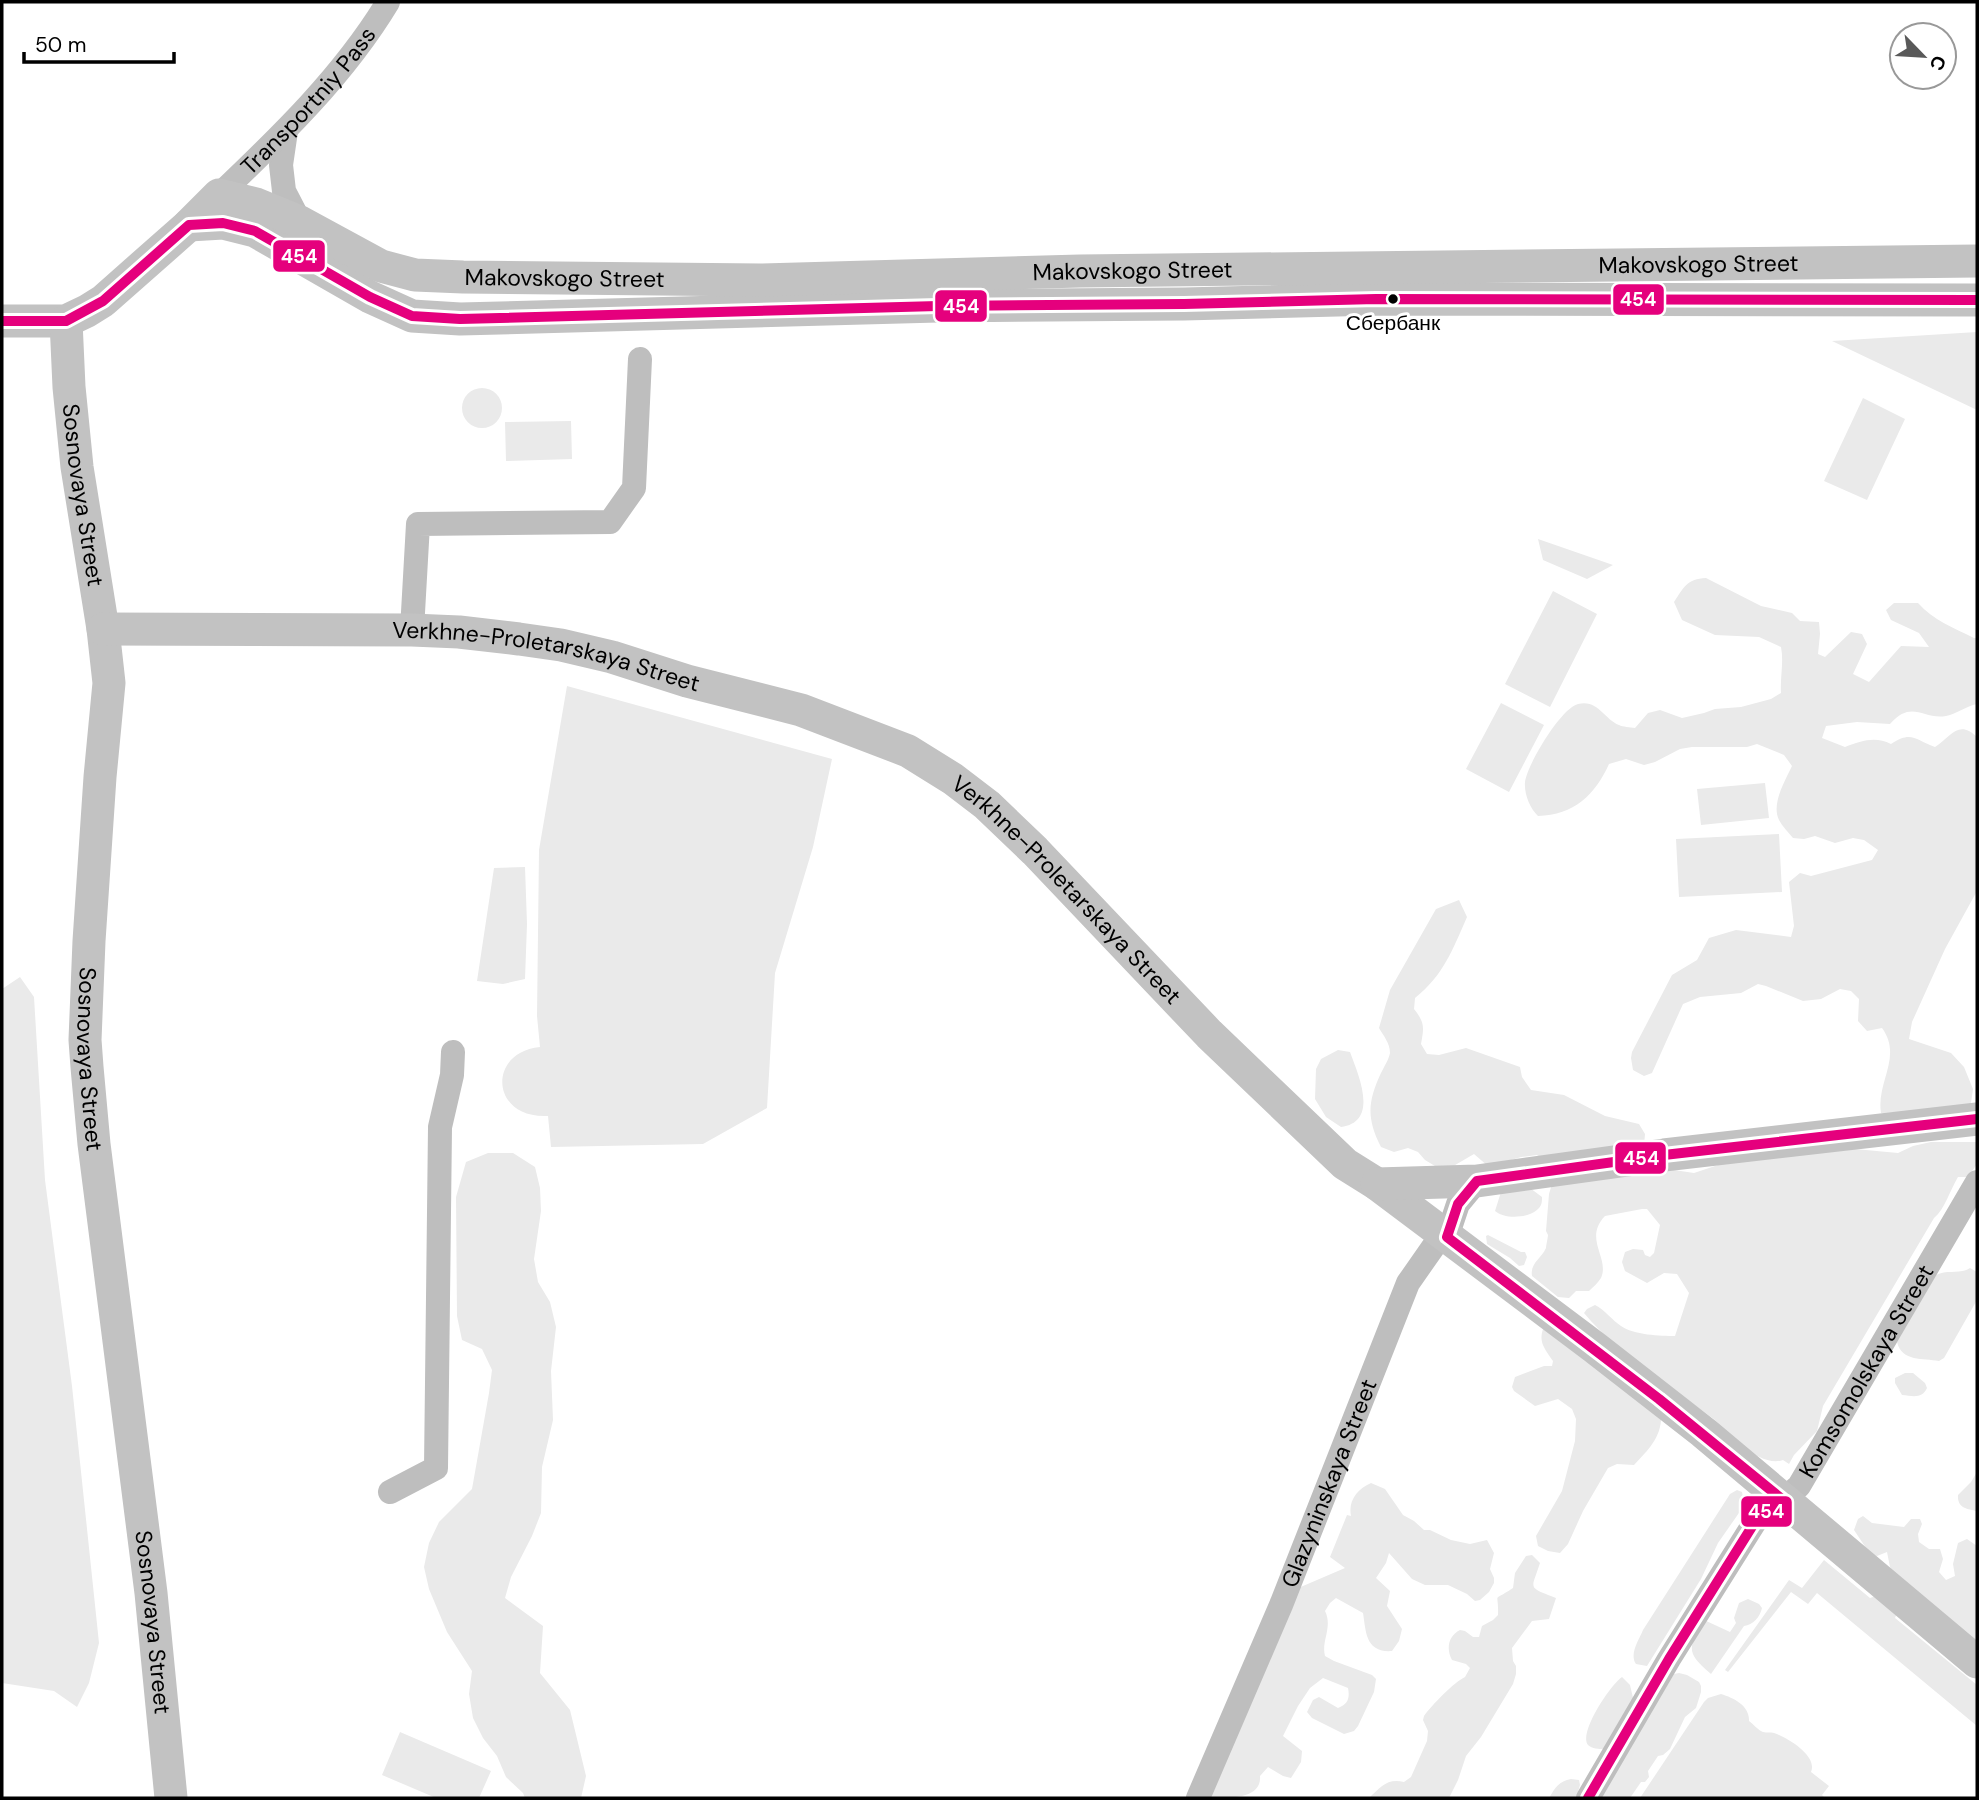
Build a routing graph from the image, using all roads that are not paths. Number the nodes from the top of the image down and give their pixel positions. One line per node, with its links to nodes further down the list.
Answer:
1 (388, 2): 2 (street, Transportniy Pass)
2 (286, 131): 3 (street, Transportniy Pass); 4 (street)
3 (219, 195): 4 (street, Makovskogo Street); 5 (street)
4 (300, 222): 7 (street, Makovskogo Street)
5 (189, 225): 9 (street, Makovskogo Street); 11 (street)
6 (1977, 261): 7 (street, Makovskogo Street)
7 (425, 275): 9 (street)
8 (1977, 300): 9 (street, Makovskogo Street)
9 (412, 316)
10 (2, 321): 11 (street)
11 (66, 321): 13 (street, Sosnovaya Street)
12 (640, 359): 14 (street)
13 (103, 629): 14 (street, Verkhne-Proletarskaya Street); 24 (street, Sosnovaya Street)
14 (412, 630): 19 (street, Verkhne-Proletarskaya Street)
15 (453, 1052): 21 (street)
16 (1977, 1119): 17 (street)
17 (1477, 1181): 19 (street); 20 (street, Glazyninskaya Street)
18 (1977, 1182): 22 (street, Komsomolskaya Street)
19 (1377, 1184): 20 (street, Verkhne-Proletarskaya Street)
20 (1447, 1237): 22 (street, Verkhne-Proletarskaya Street); 25 (street, Glazyninskaya Street)
21 (390, 1492)
22 (1783, 1500): 23 (street, Verkhne-Proletarskaya Street); 26 (street, Komsomolskaya Street)
23 (1977, 1662)
24 (171, 1798)
25 (1198, 1798)
26 (1588, 1798)

